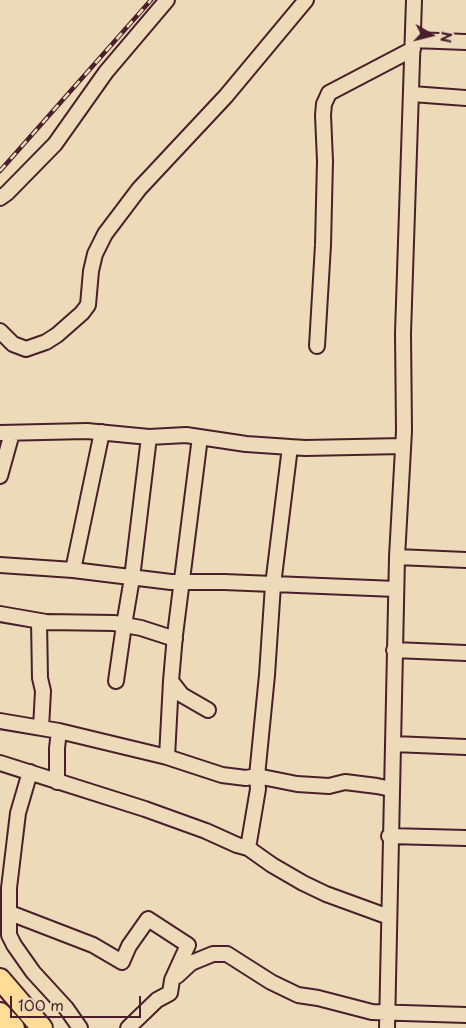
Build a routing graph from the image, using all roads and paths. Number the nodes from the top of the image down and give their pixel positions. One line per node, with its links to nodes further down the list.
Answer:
1 (167, 0): 8 (street)
2 (306, 0): 9 (street)
3 (414, 0): 5 (street)
4 (466, 42): 5 (street)
5 (413, 45): 6 (street); 10 (street)
6 (412, 94): 7 (street); 15 (street)
7 (466, 98)
8 (0, 198)
9 (0, 331)
10 (316, 346)
11 (102, 432): 12 (street); 13 (street); 21 (street)
12 (6, 433): 17 (street)
13 (149, 436): 14 (street); 22 (street)
14 (200, 437): 16 (street); 23 (street)
15 (403, 446): 16 (street); 18 (street)
16 (290, 447): 24 (street)
17 (0, 476)
18 (397, 557): 19 (street); 25 (street)
19 (466, 560)
20 (0, 565): 21 (street)
21 (73, 570): 22 (street)
22 (132, 578): 23 (street); 28 (street)
23 (182, 582): 24 (street); 29 (street)
24 (273, 585): 25 (street); 43 (street)
25 (396, 589): 30 (street)
26 (0, 614): 27 (street)
27 (39, 621): 28 (street); 36 (street)
28 (124, 625): 29 (street); 32 (street)
29 (175, 639): 33 (street)
30 (394, 650): 31 (street); 38 (street)
31 (466, 653)
32 (116, 681)
33 (171, 681): 34 (street); 40 (street)
34 (208, 710)
35 (0, 721): 36 (street)
36 (41, 728): 37 (street)
37 (59, 732): 40 (street); 44 (street)
38 (393, 744): 39 (street); 45 (street)
39 (466, 747)
40 (167, 757): 43 (street)
41 (0, 763): 42 (street)
42 (30, 772): 44 (street); 49 (street)
43 (257, 776): 45 (street); 48 (street)
44 (58, 782): 48 (street)
45 (391, 789): 46 (street)
46 (389, 836): 47 (street); 50 (street)
47 (466, 838)
48 (248, 848): 50 (street)
49 (10, 913): 52 (street); 58 (street)
50 (389, 917): 53 (street)
51 (0, 979): 57 (highway)
52 (171, 986): 53 (street); 59 (street)
53 (387, 1012): 55 (street); 60 (street)
54 (0, 1013): 56 (highway)
55 (466, 1014)
56 (14, 1028)
57 (42, 1028)
58 (80, 1028)
59 (128, 1028)
60 (387, 1028)

